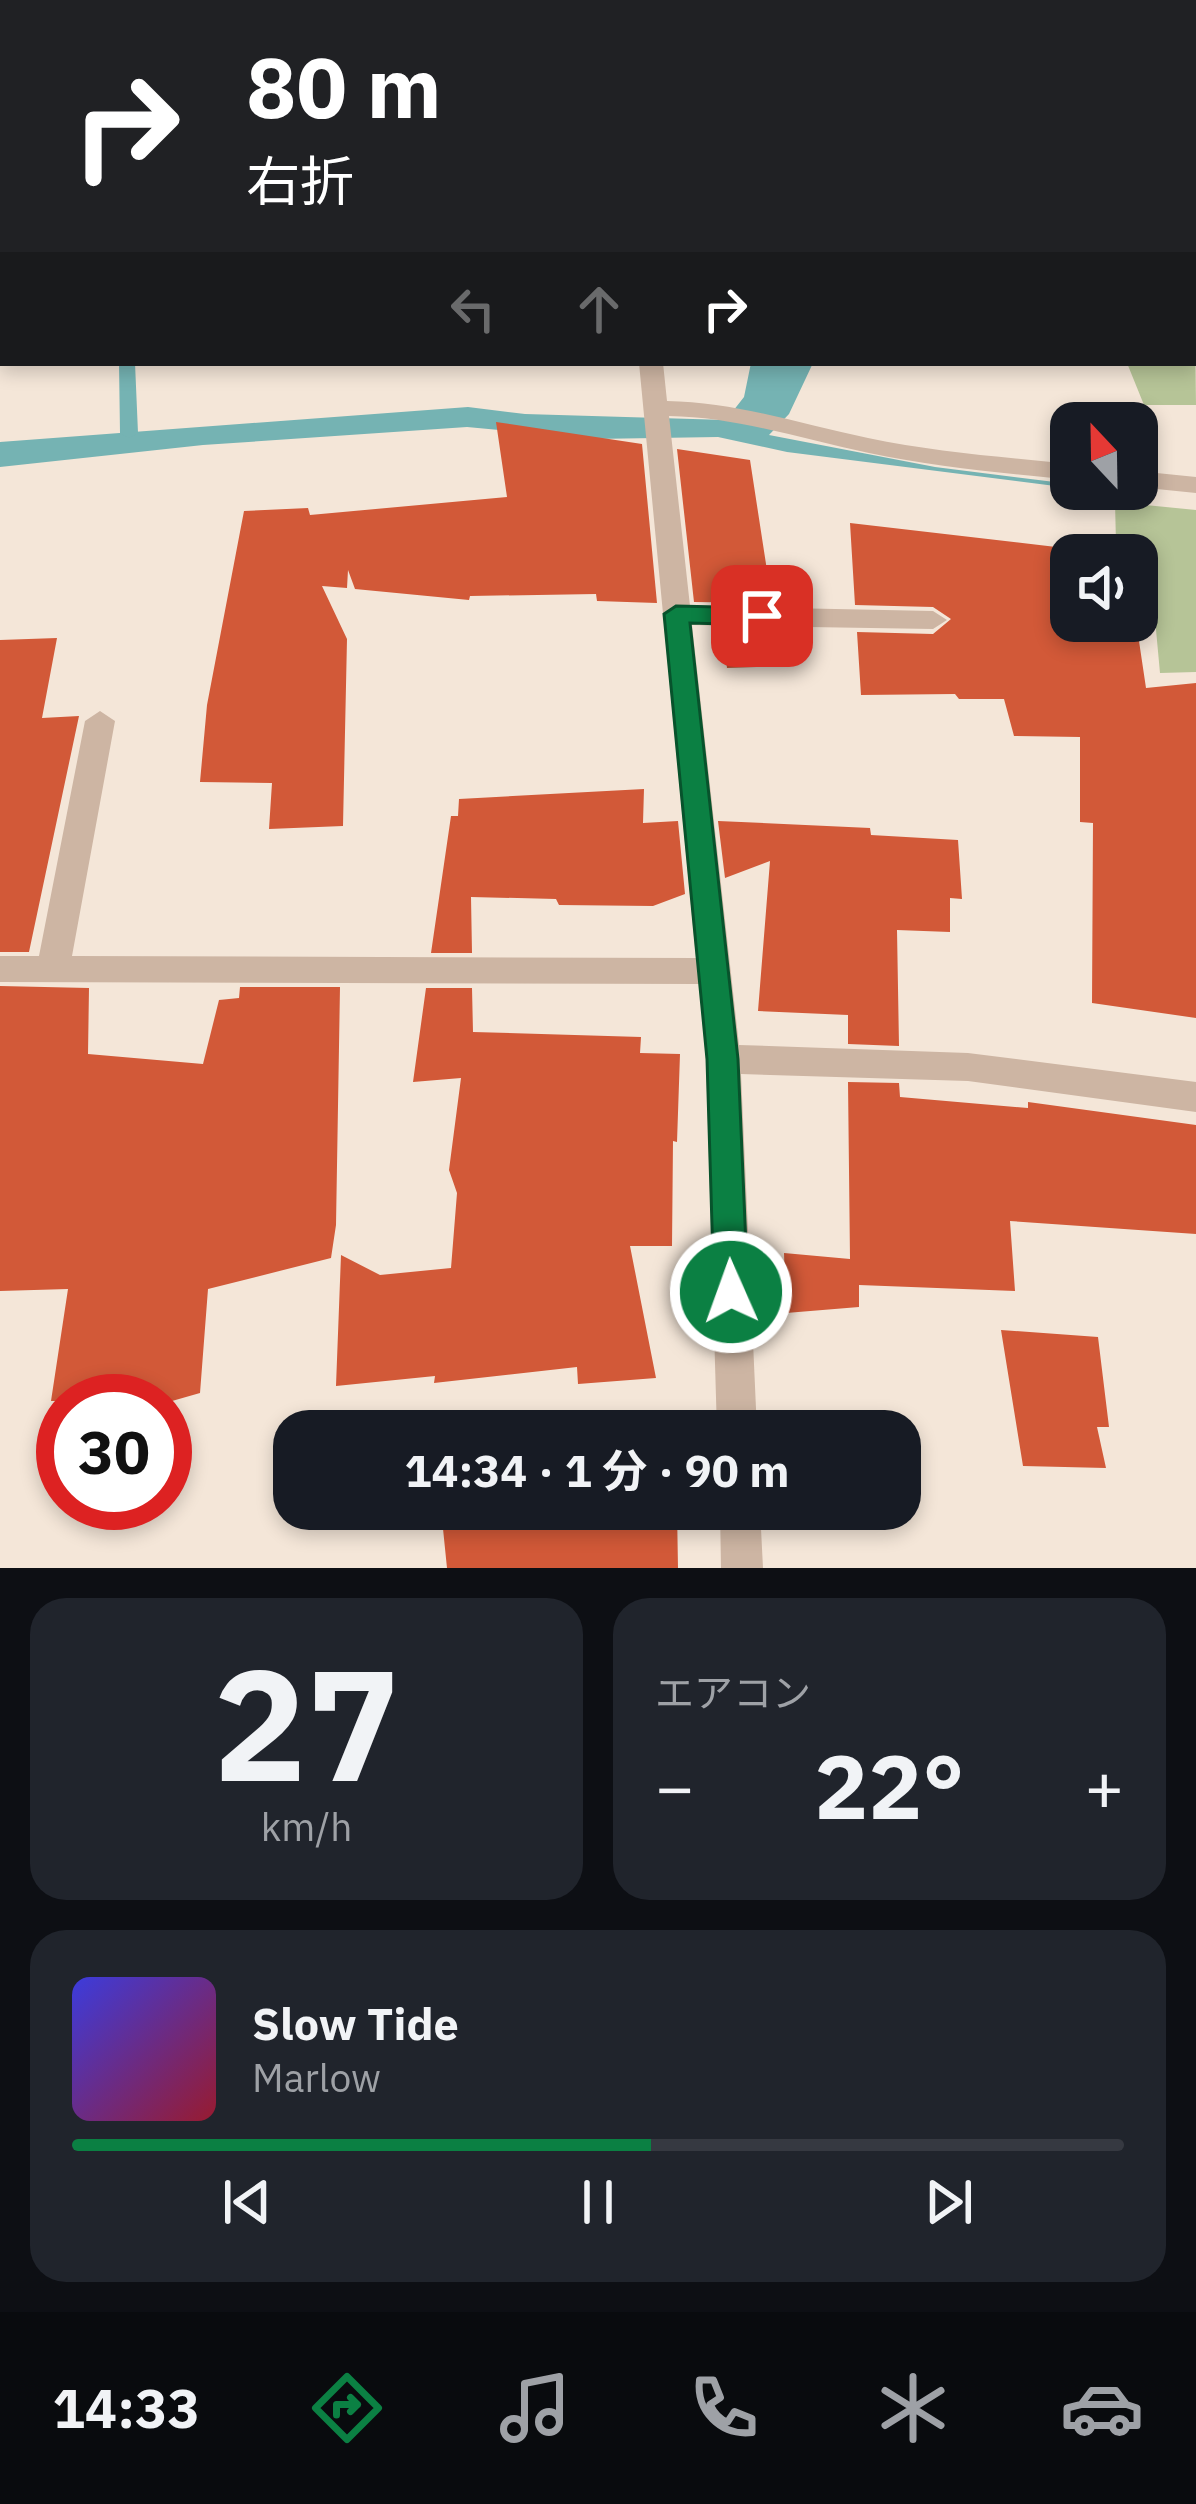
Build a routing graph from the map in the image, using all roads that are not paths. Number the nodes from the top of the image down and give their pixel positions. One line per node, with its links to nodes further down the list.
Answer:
1 (651, 366): 2 (street)
2 (656, 408): 3 (street); 6 (street)
3 (1050, 470)
4 (1158, 481): 5 (street)
5 (1196, 485)
6 (676, 614): 7 (street); 11 (street)
7 (933, 620)
8 (100, 722): 10 (street)
9 (0, 969): 10 (street)
10 (53, 969): 11 (street)
11 (714, 970): 12 (street)
12 (723, 1059): 13 (street); 14 (street)
13 (1196, 1097)
14 (736, 1410)
15 (741, 1530): 16 (street)
16 (742, 1568)

